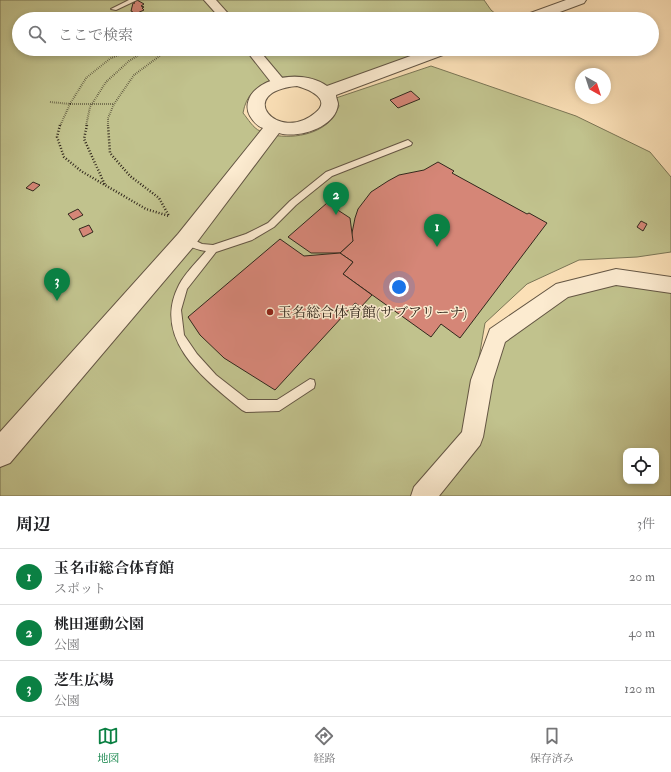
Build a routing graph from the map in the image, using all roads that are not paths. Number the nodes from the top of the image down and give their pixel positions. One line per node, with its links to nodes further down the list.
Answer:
1 (129, 0): 2 (lane)
2 (134, 0)
3 (210, 0): 5 (street)
4 (579, 0): 6 (street)
5 (221, 12)
6 (546, 12)
7 (257, 56): 9 (street)
8 (426, 56): 10 (street)
9 (279, 83): 10 (street); 11 (street)
10 (325, 93): 11 (street)
11 (274, 127): 13 (street)
12 (408, 143): 14 (lane)
13 (186, 240): 14 (lane); 17 (street)
14 (214, 249): 16 (lane)
15 (671, 285): 18 (street)
16 (310, 384)
17 (0, 453)
18 (423, 496)

